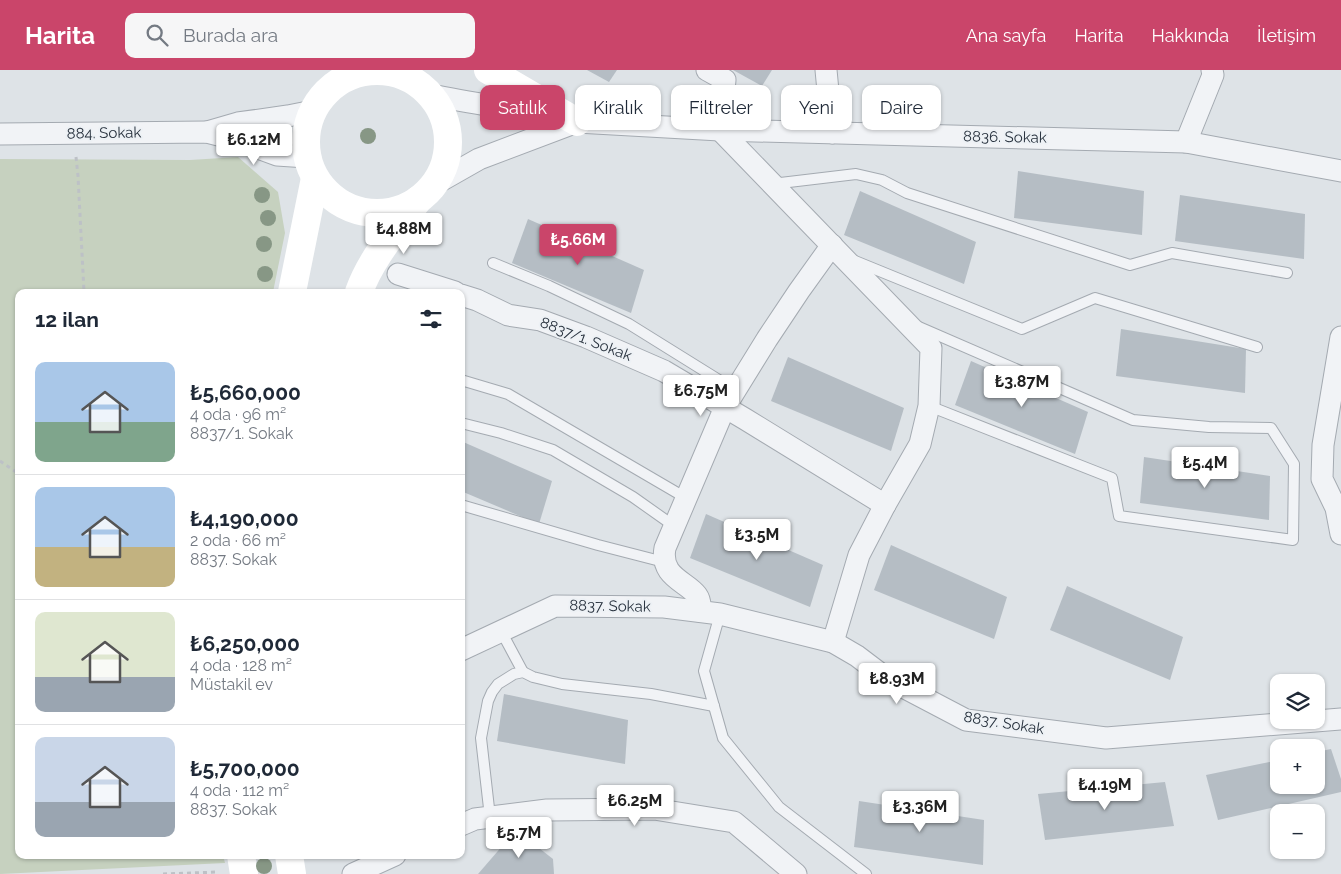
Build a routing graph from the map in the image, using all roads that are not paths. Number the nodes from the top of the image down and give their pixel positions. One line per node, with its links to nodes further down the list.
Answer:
1 (488, 70): 8 (street)
2 (707, 70): 6 (street)
3 (826, 70): 13 (street)
4 (1212, 70): 15 (street)
5 (420, 82): 7 (street); 9 (street); 19 (street)
6 (724, 85)
7 (324, 91): 12 (street, 884. Sokak); 16 (street)
8 (575, 121)
9 (575, 122)
10 (575, 123): 19 (street)
11 (720, 130): 13 (street, 8836. Sokak); 18 (street)
12 (207, 132): 14 (street, 884. Sokak); 16 (street, 884. Sokak)
13 (832, 133): 15 (street, 8836. Sokak)
14 (0, 134)
15 (1186, 142): 17 (street, 8836. Sokak)
16 (311, 167): 19 (street); 24 (street)
17 (1341, 171)
18 (772, 184): 20 (street); 23 (lane)
19 (426, 192): 25 (street)
20 (836, 250): 28 (street); 30 (lane); 32 (street)
21 (493, 263): 32 (lane)
22 (398, 274): 26 (street)
23 (1287, 274)
24 (292, 289)
25 (360, 289)
26 (446, 289)
27 (465, 296): 32 (street, 8837/1. Sokak)
28 (905, 321): 33 (street); 33 (lane)
29 (1341, 337): 39 (street)
30 (1257, 347)
31 (465, 381): 35 (lane)
32 (730, 399): 35 (street); 36 (street, 8837/1. Sokak)
33 (929, 406): 36 (street)
34 (465, 424): 38 (lane)
35 (686, 498): 38 (street)
36 (885, 505): 44 (street)
37 (465, 507): 40 (lane)
38 (674, 526): 40 (street)
39 (1341, 534)
40 (664, 562): 41 (street)
41 (699, 612): 42 (street, 8837. Sokak); 43 (street, 8837. Sokak)
42 (720, 614): 44 (street, 8837. Sokak); 47 (lane)
43 (502, 631): 45 (street, 8837. Sokak); 46 (lane)
44 (833, 642): 48 (street, 8837. Sokak)
45 (465, 648)
46 (523, 672): 47 (lane); 49 (lane)
47 (714, 706): 56 (lane)
48 (1341, 719)
49 (490, 817): 50 (street); 55 (street)
50 (465, 823)
51 (290, 859): 53 (street)
52 (386, 859): 54 (street)
53 (292, 874)
54 (353, 874)
55 (796, 874)
56 (866, 874)

